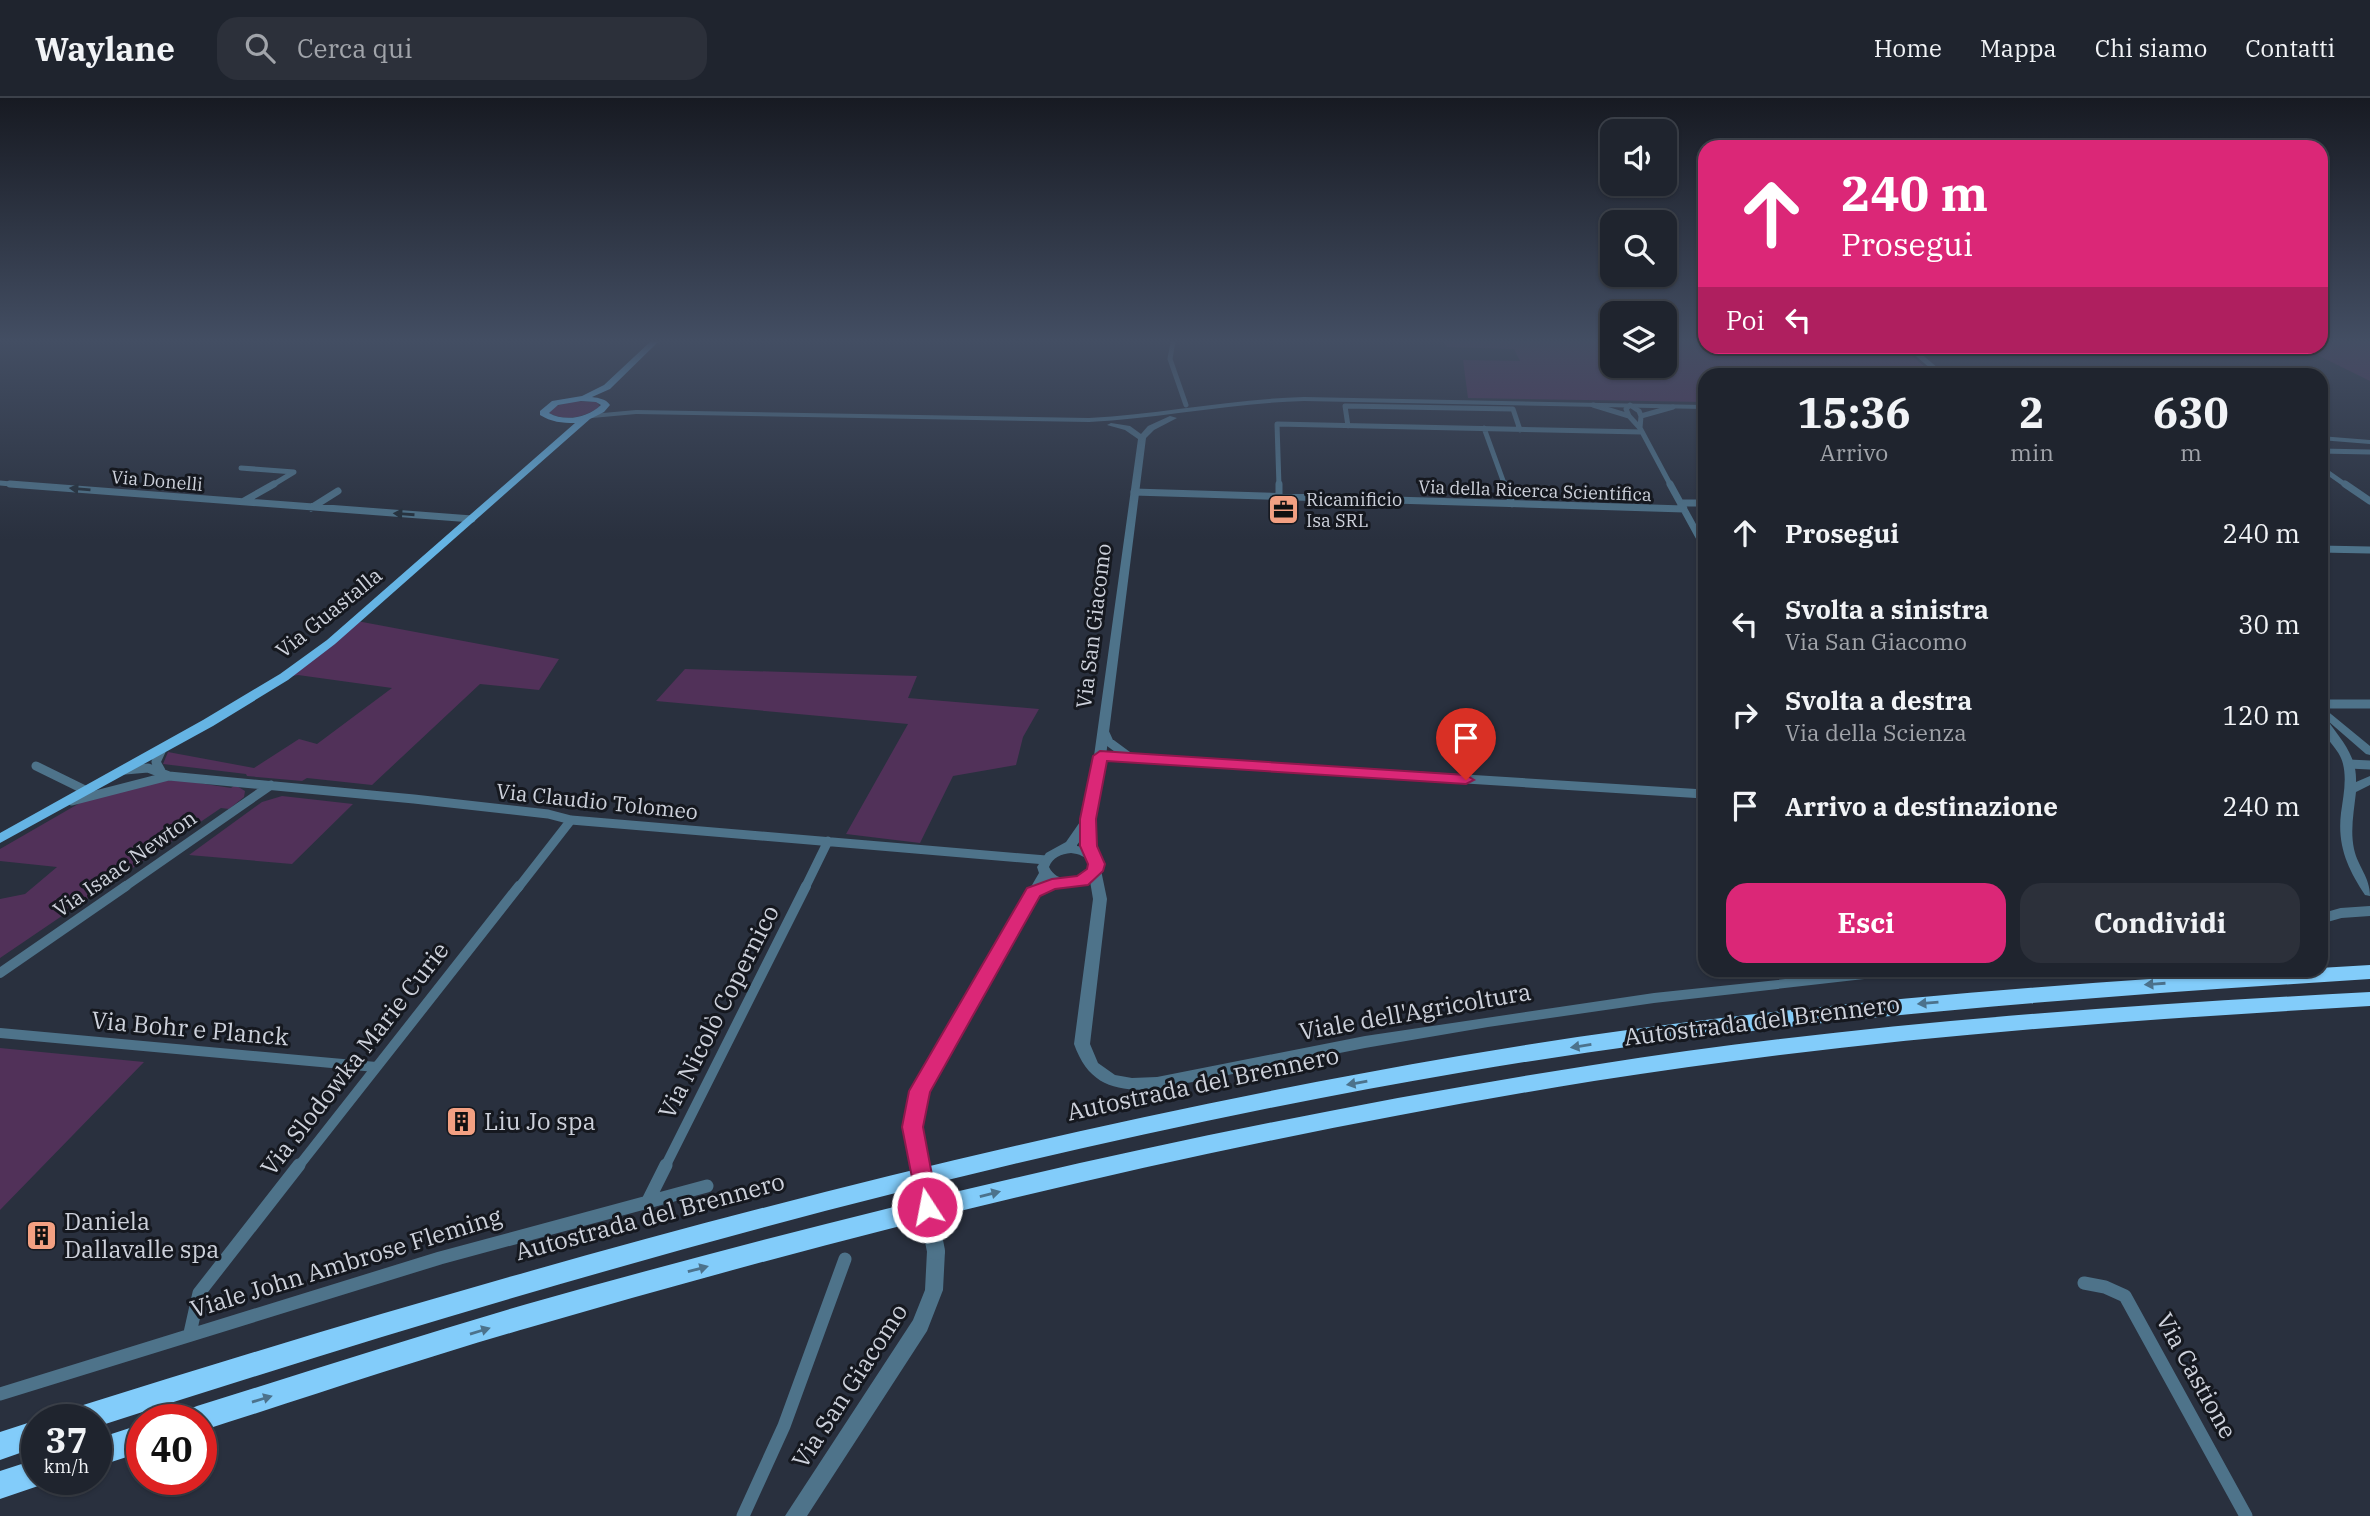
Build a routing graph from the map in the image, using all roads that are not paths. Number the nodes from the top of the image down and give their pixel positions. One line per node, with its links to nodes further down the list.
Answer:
1 (548, 408): 17 (main road)
2 (598, 408): 13 (main road, Via Guastalla)
3 (622, 408): 12 (street)
4 (1205, 408): 11 (street)
5 (1345, 408): 19 (street)
6 (1457, 408): 22 (street)
7 (1602, 408): 14 (street)
8 (1627, 408): 14 (street)
9 (1635, 408): 15 (street)
10 (1661, 408): 15 (street)
11 (1198, 409): 16 (street); 20 (street)
12 (636, 412): 13 (street); 18 (street)
13 (589, 416): 17 (main road); 24 (main road, Via Guastalla)
14 (1629, 416): 23 (street)
15 (1641, 416): 23 (street)
16 (1142, 417): 18 (street); 20 (street); 25 (street, Via San Giacomo)
17 (557, 420): 24 (main road)
18 (1023, 420): 25 (street)
19 (1348, 426): 21 (street); 35 (street)
20 (1151, 428): 25 (street)
21 (1483, 428): 22 (street); 38 (street)
22 (1520, 430): 23 (street)
23 (1641, 430): 40 (street)
24 (571, 432): 42 (main road, Via Guastalla)
25 (1140, 436): 34 (street, Via San Giacomo)
26 (2328, 439): 27 (street)
27 (2370, 442)
28 (2328, 451): 29 (street)
29 (2370, 452)
30 (241, 468): 37 (street)
31 (2328, 472): 36 (street)
32 (0, 483): 37 (street, Via Donelli, one-way to 32)
33 (338, 491): 41 (street)
34 (1134, 492): 35 (street, Via della Ricerca Scientifica); 50 (street, Via San Giacomo)
35 (1279, 497): 38 (street, Via della Ricerca Scientifica)
36 (2370, 501)
37 (242, 502): 41 (street, Via Donelli)
38 (1512, 504): 40 (street, Via della Ricerca Scientifica)
39 (1698, 504): 40 (street, Via della Ricerca Scientifica)
40 (1682, 506): 43 (street)
41 (311, 508): 42 (street, Via Donelli, one-way to 41)
42 (472, 519): 53 (main road, Via Guastalla)
43 (1698, 536)
44 (2328, 549): 45 (street)
45 (2370, 550)
46 (2370, 704): 47 (street)
47 (2328, 706)
48 (2328, 713): 51 (street)
49 (2328, 728): 52 (street)
50 (1104, 731): 55 (street, Via San Giacomo); 56 (street)
51 (2357, 740): 52 (street); 54 (street)
52 (2338, 741): 57 (street)
53 (162, 749): 60 (main road, Via Guastalla); 61 (street)
54 (2370, 752)
55 (1100, 756): 56 (street); 70 (street, Via San Giacomo)
56 (1136, 758): 68 (street)
57 (2350, 764): 58 (street); 66 (street)
58 (2370, 765)
59 (36, 766): 67 (street)
60 (125, 770): 61 (street); 63 (street); 67 (main road, Via Guastalla)
61 (165, 774): 63 (street); 64 (street, Via Claudio Tolomeo)
62 (2370, 780): 66 (street)
63 (146, 781): 69 (street)
64 (271, 785): 71 (street, Via Claudio Tolomeo); 84 (street, Via Isaac Newton)
65 (2370, 788): 66 (street)
66 (2350, 790): 79 (street)
67 (87, 791): 69 (main road, Via Guastalla)
68 (1698, 794)
69 (60, 806): 72 (main road, Via Guastalla)
70 (1088, 819): 74 (street, Via San Giacomo); 75 (street, Via San Giacomo)
71 (571, 820): 73 (street, Via Claudio Tolomeo); 91 (street, Via Slodowka Marie Curie)
72 (0, 839)
73 (828, 841): 76 (street, Via Claudio Tolomeo); 94 (street, Via Nicolò Copernico)
74 (1064, 850): 75 (street); 76 (street)
75 (1090, 854): 77 (street, Via San Giacomo)
76 (1044, 868): 78 (street); 80 (street, Via San Giacomo)
77 (1095, 871): 78 (street); 81 (street, Viale dell'Agricoltura)
78 (1066, 883): 80 (street); 81 (street)
79 (2369, 891)
80 (1034, 892): 92 (street, Via San Giacomo)
81 (1099, 909): 87 (street, Viale dell'Agricoltura)
82 (2370, 911): 83 (street)
83 (2328, 917)
84 (0, 972)
85 (2370, 972): 86 (highway, Autostrada del Brennero, one-way to 86)
86 (2328, 975)
87 (1850, 977)
88 (2289, 977): 99 (highway, Autostrada del Brennero, one-way to 99)
89 (2370, 999): 100 (highway, Autostrada del Brennero, one-way to 89)
90 (0, 1033): 91 (street, Via Bohr e Planck)
91 (376, 1067): 97 (street, Via Slodowka Marie Curie)
92 (914, 1140): 106 (street, Via San Giacomo, bridge)
93 (707, 1186): 94 (street, Viale John Ambrose Fleming)
94 (648, 1201): 97 (street, Viale John Ambrose Fleming)
95 (845, 1259): 105 (street, Via San Giacomo)
96 (2084, 1283): 107 (street, Via Castione)
97 (190, 1333): 98 (street, Viale John Ambrose Fleming)
98 (0, 1394)
99 (112, 1409)
100 (217, 1413)
101 (21, 1439): 102 (highway)
102 (0, 1446)
103 (21, 1478): 104 (highway)
104 (0, 1485)
105 (743, 1516)
106 (795, 1516)
107 (2246, 1516)

